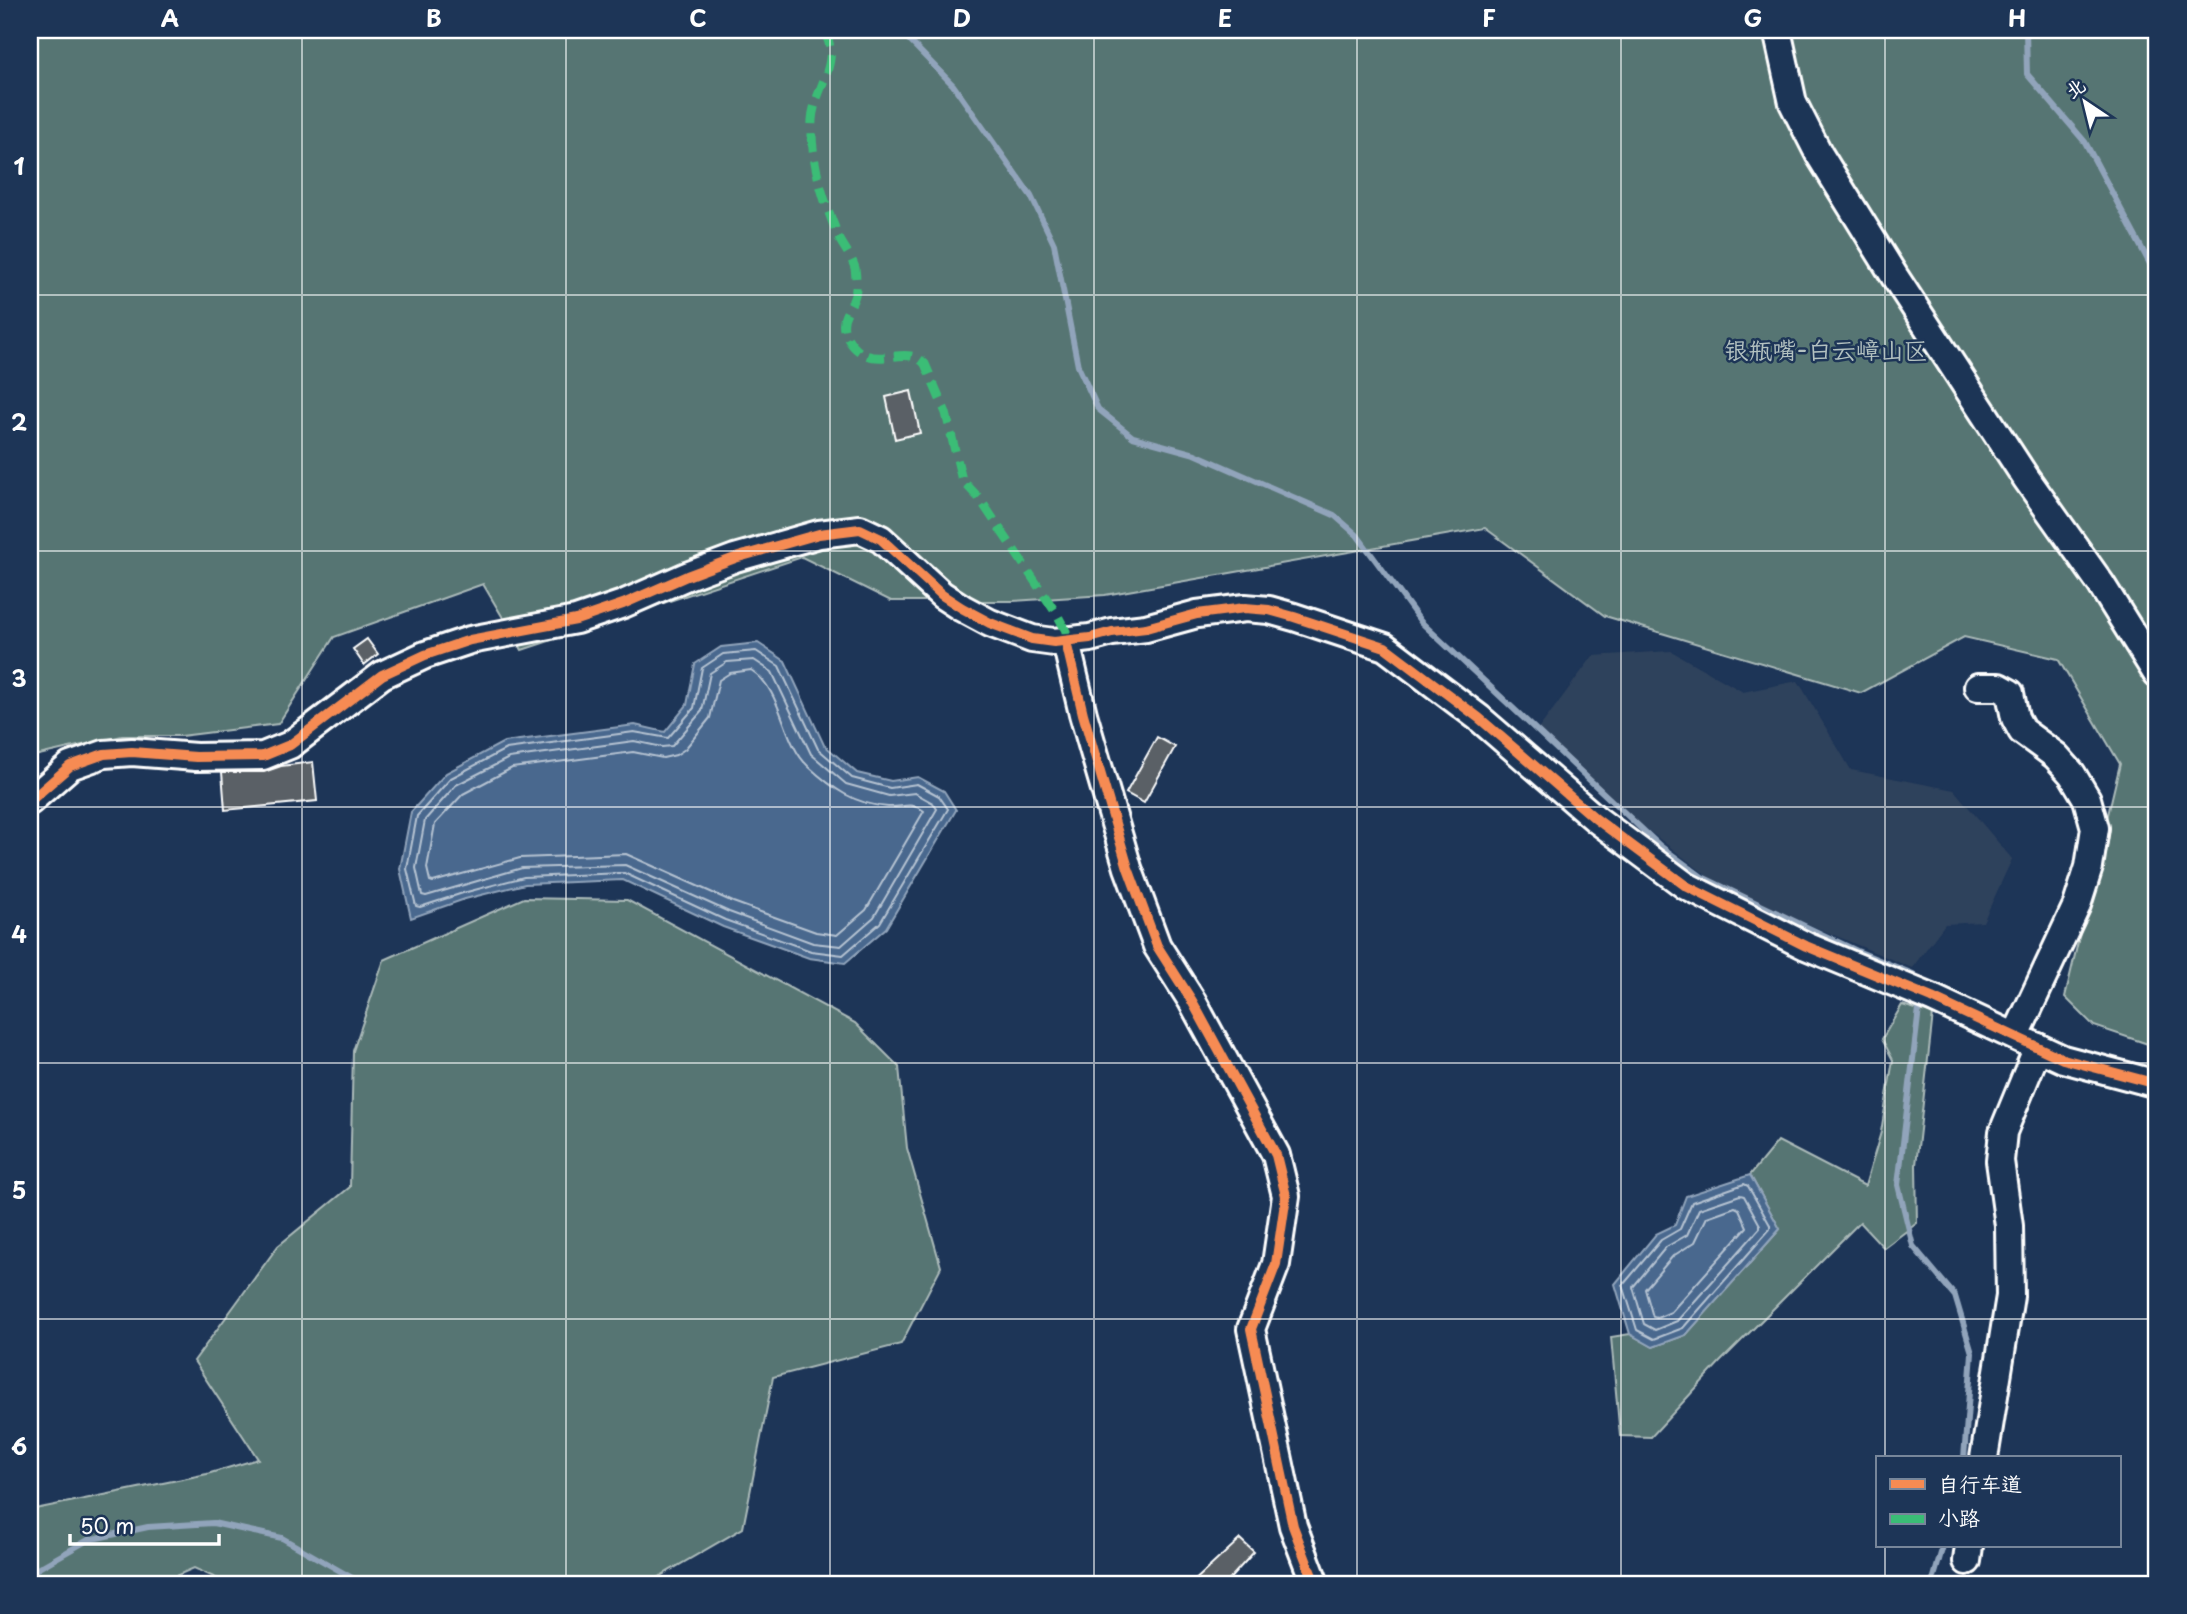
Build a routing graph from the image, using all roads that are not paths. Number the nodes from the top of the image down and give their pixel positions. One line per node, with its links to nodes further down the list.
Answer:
1 (1777, 30): 3 (street)
2 (1066, 642): 5 (street); 6 (street); 9 (street)
3 (2157, 674)
4 (1978, 687): 6 (street)
5 (30, 801)
6 (2027, 1041): 7 (street); 8 (street)
7 (2157, 1084)
8 (1984, 1456)
9 (1315, 1584)

